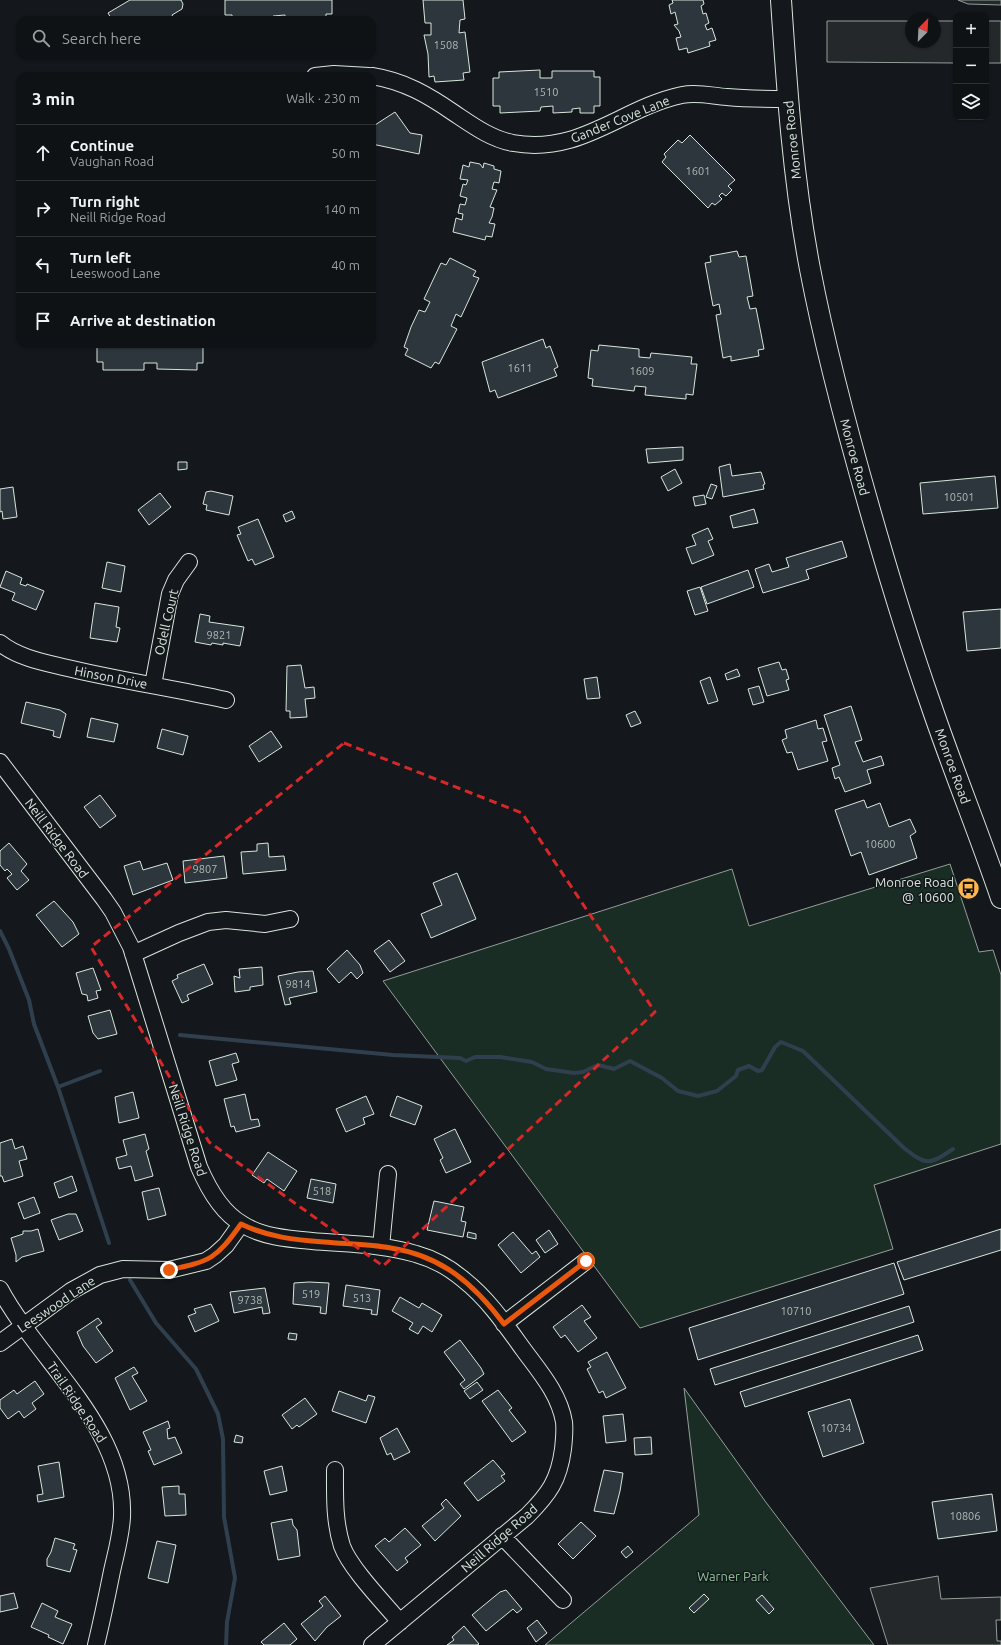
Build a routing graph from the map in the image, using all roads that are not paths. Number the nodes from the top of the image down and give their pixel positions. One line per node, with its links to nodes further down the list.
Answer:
1 (781, 0): 3 (main road, Monroe Road)
2 (376, 77): 3 (street, Gander Cove Lane)
3 (788, 99): 9 (main road, Monroe Road)
4 (189, 562): 6 (street, Odell Court)
5 (1, 645): 6 (street, Hinson Drive)
6 (153, 685): 7 (street, Hinson Drive)
7 (226, 700)
8 (0, 762): 11 (street, Neill Ridge Road)
9 (1001, 898)
10 (290, 919): 11 (street)
11 (133, 954): 13 (street, Neill Ridge Road)
12 (388, 1174): 14 (street)
13 (241, 1224): 14 (street, Neill Ridge Road); 18 (street, Leeswood Lane)
14 (381, 1247): 17 (street, Neill Ridge Road)
15 (586, 1261): 17 (street)
16 (0, 1289): 18 (street, Trail Ridge Road)
17 (504, 1324): 21 (street, Neill Ridge Road)
18 (24, 1326): 19 (street, Leeswood Lane); 24 (street, Trail Ridge Road)
19 (0, 1343)
20 (335, 1470): 23 (street)
21 (502, 1536): 22 (street); 23 (street, Neill Ridge Road)
22 (563, 1600)
23 (400, 1622): 25 (street, Neill Ridge Road)
24 (96, 1645)
25 (372, 1645)

